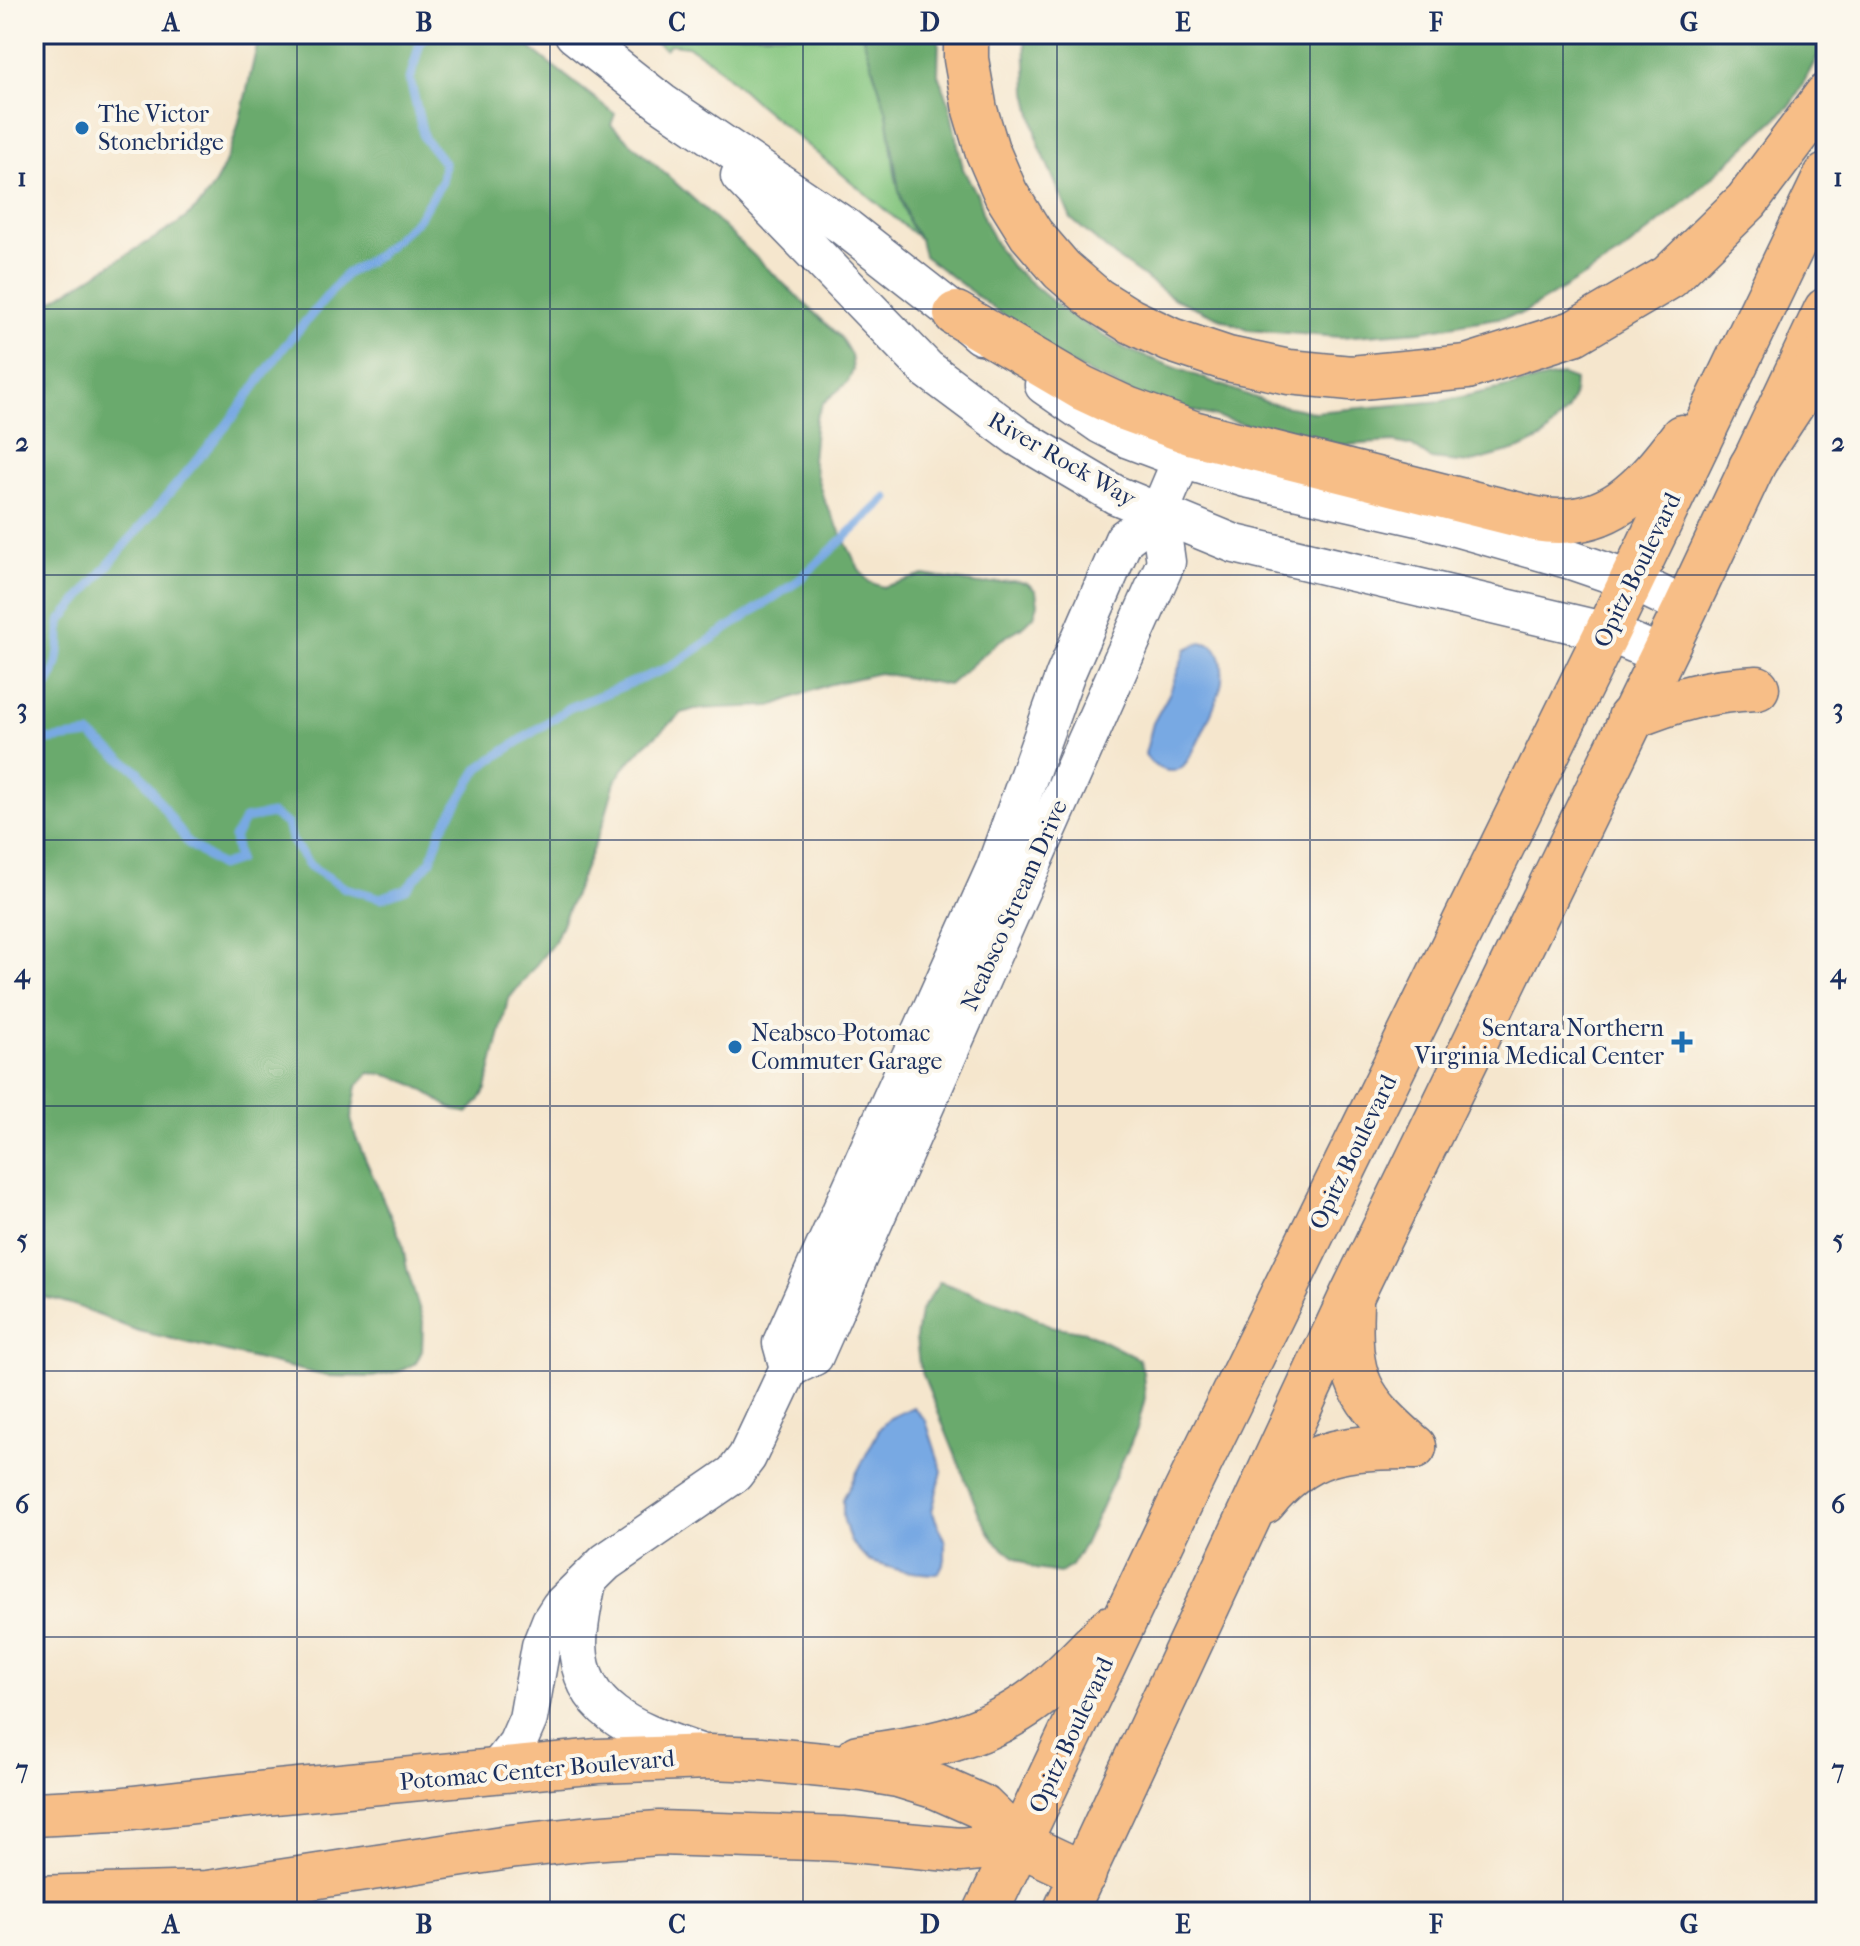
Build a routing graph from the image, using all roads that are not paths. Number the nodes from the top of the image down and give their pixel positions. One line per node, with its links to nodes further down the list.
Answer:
1 (574, 34): 4 (street, River Rock Way)
2 (966, 34): 3 (main road)
3 (1826, 96)
4 (662, 103): 7 (street, River Rock Way); 12 (street, River Rock Way)
5 (1826, 176): 9 (main road, Opitz Boulevard)
6 (1826, 310): 11 (main road)
7 (956, 314): 9 (main road); 10 (street, River Rock Way)
8 (1826, 353): 11 (main road)
9 (1735, 369): 13 (main road, Opitz Boulevard)
10 (1182, 459): 12 (street); 13 (street, River Rock Way)
11 (1751, 467): 14 (main road)
12 (1159, 513): 15 (street, River Rock Way); 21 (street, Neabsco Stream Drive)
13 (1632, 581): 14 (street, River Rock Way); 15 (main road, Opitz Boulevard)
14 (1686, 607): 16 (main road)
15 (1607, 632): 16 (street, River Rock Way); 22 (main road, Opitz Boulevard)
16 (1662, 655): 18 (main road)
17 (1757, 688): 18 (main road)
18 (1630, 718): 19 (main road)
19 (1352, 1295): 20 (main road); 20 (main road)
20 (1243, 1530): 28 (main road)
21 (587, 1582): 23 (street); 25 (street, Neabsco Stream Drive)
22 (1129, 1610): 24 (main road); 27 (main road, Opitz Boulevard)
23 (709, 1757): 24 (main road, Potomac Center Boulevard); 25 (main road, Potomac Center Boulevard)
24 (815, 1763): 27 (main road, Potomac Center Boulevard)
25 (495, 1772): 26 (main road, Potomac Center Boulevard)
26 (34, 1814)
27 (1020, 1844): 28 (main road, Potomac Center Boulevard); 29 (main road); 30 (main road, Opitz Boulevard)
28 (1074, 1893)
29 (34, 1898)
30 (986, 1912)

